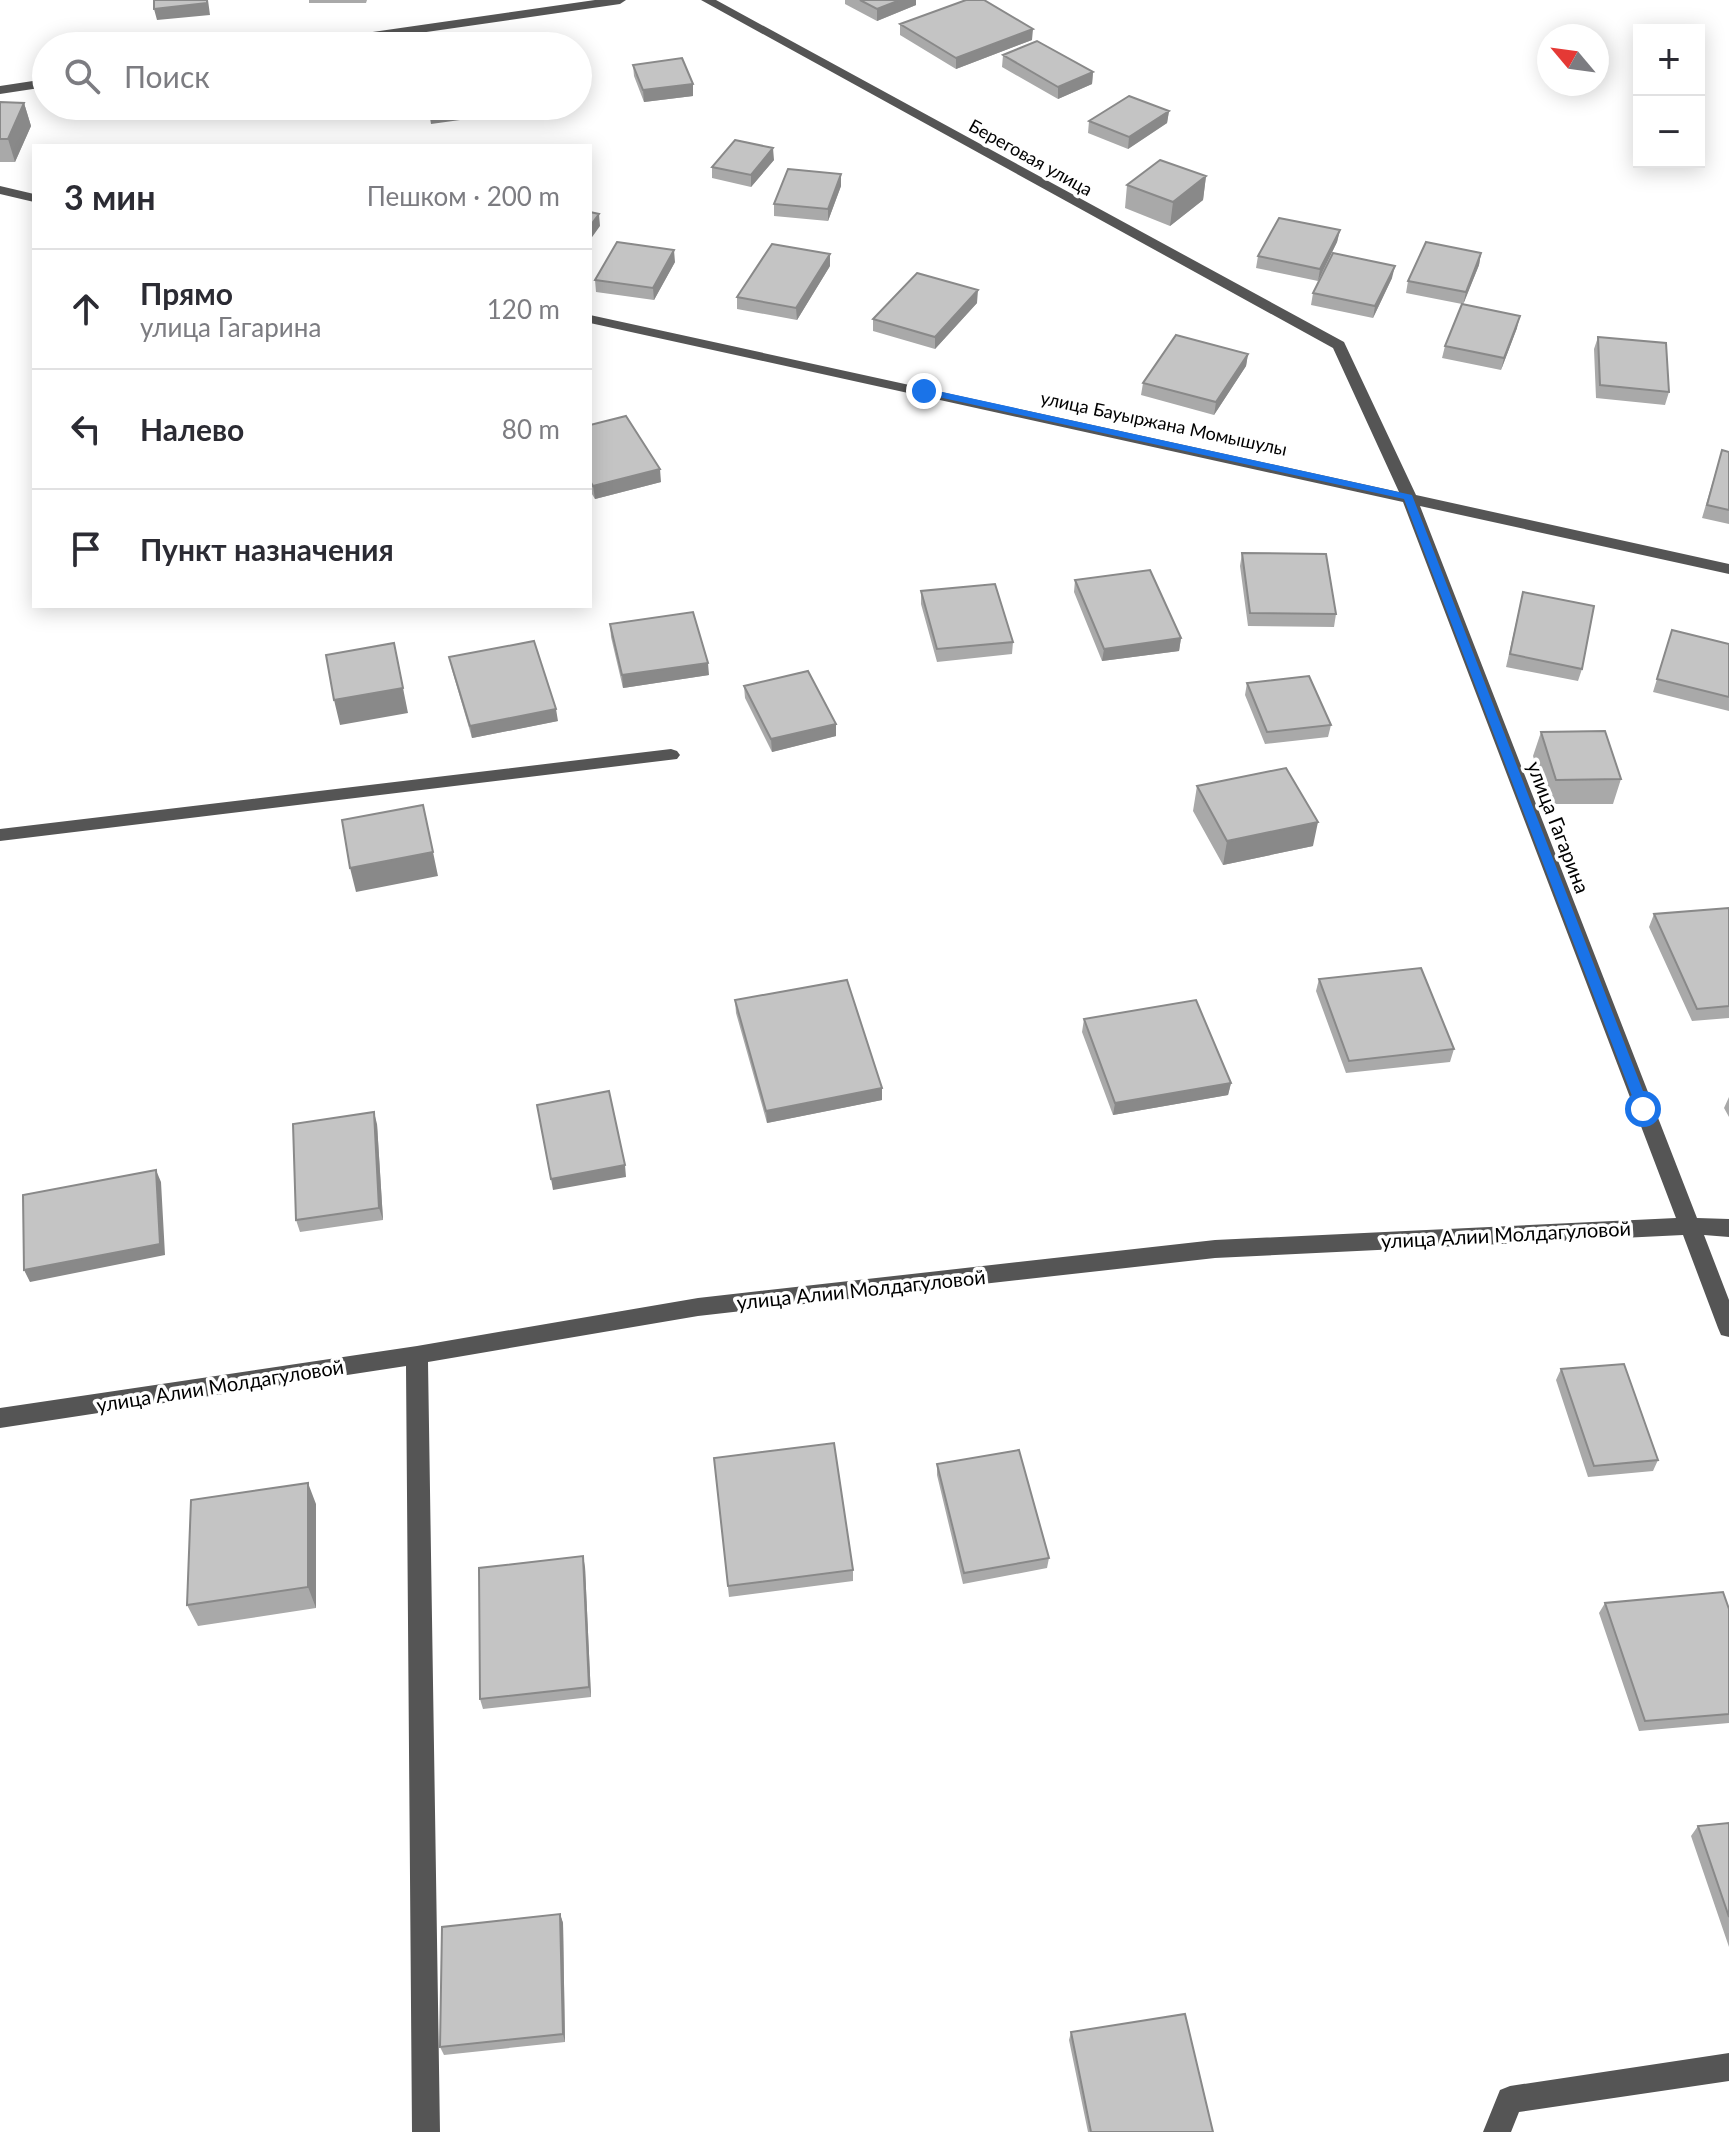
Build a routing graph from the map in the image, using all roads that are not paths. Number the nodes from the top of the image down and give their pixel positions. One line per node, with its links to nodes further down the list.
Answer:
1 (620, 0): 3 (street)
2 (707, 0): 9 (street, Береговая улица)
3 (399, 32)
4 (32, 85): 5 (street)
5 (0, 90)
6 (0, 190): 7 (street)
7 (32, 198)
8 (592, 319): 10 (street, улица Бауыржана Момышулы)
9 (1339, 345): 10 (street, улица Гагарина)
10 (1409, 497): 11 (street, улица Бауыржана Момышулы); 14 (street, улица Гагарина)
11 (1729, 569)
12 (671, 755): 13 (street)
13 (0, 835)
14 (1688, 1226): 15 (street, улица Алии Молдагуловой); 16 (street, улица Гагарина); 17 (street, улица Алии Молдагуловой)
15 (1729, 1228)
16 (1729, 1328)
17 (417, 1355): 18 (street, улица Алии Молдагуловой); 20 (street)
18 (0, 1418)
19 (1729, 2067): 21 (street)
20 (426, 2132)
21 (1497, 2132)

